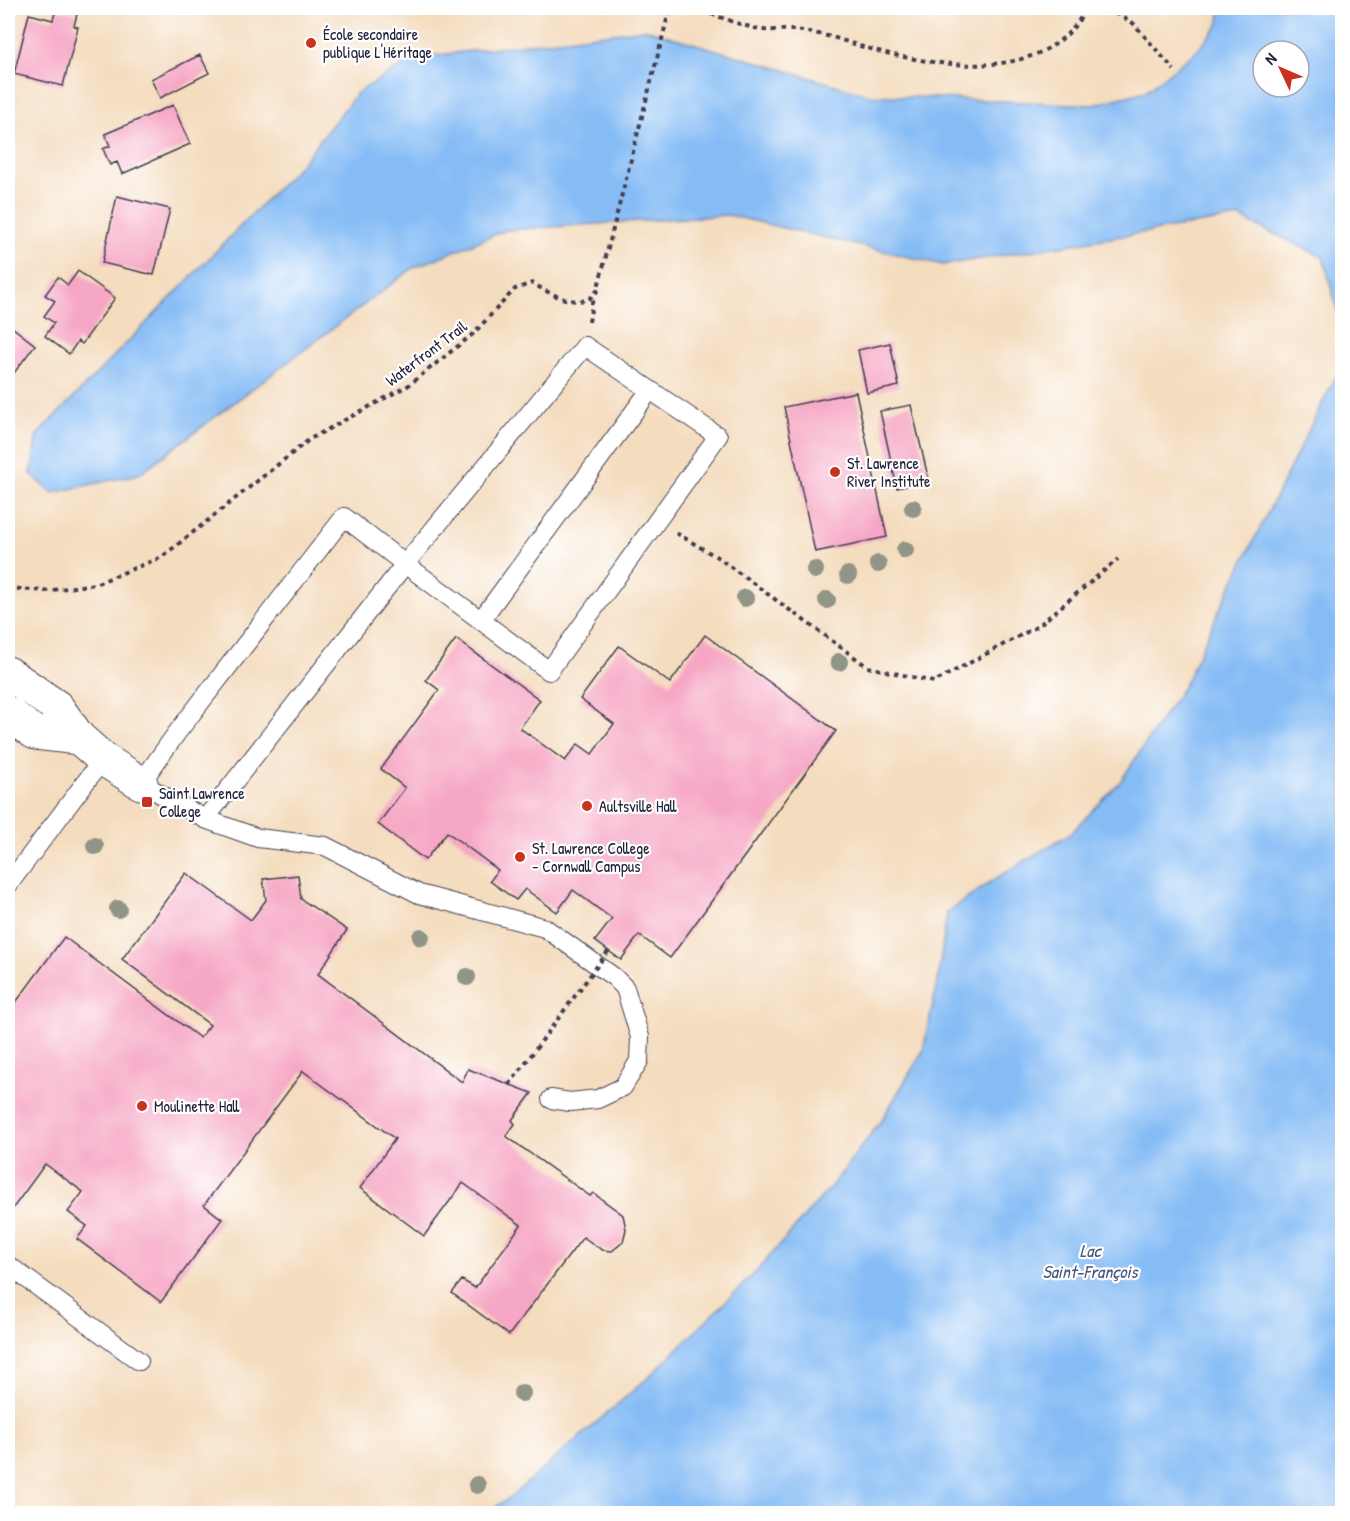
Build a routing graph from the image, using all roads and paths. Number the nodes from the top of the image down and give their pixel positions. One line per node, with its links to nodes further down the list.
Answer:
1 (670, 8): 9 (path, Waterfront Trail)
2 (694, 8): 3 (path)
3 (1087, 8): 4 (path)
4 (1174, 70)
5 (650, 390): 6 (lane); 8 (lane); 10 (lane)
6 (657, 522): 7 (path); 10 (lane)
7 (1118, 559)
8 (405, 564): 10 (lane); 14 (lane); 15 (lane)
9 (8, 588)
10 (481, 620)
11 (8, 673): 13 (street)
12 (8, 713): 13 (street)
13 (91, 749): 14 (street); 16 (lane)
14 (141, 783): 15 (lane)
15 (205, 819): 19 (lane)
16 (8, 885)
17 (609, 950): 18 (path, bridge)
18 (509, 1085)
19 (551, 1099)
20 (8, 1265): 21 (lane)
21 (139, 1361)

